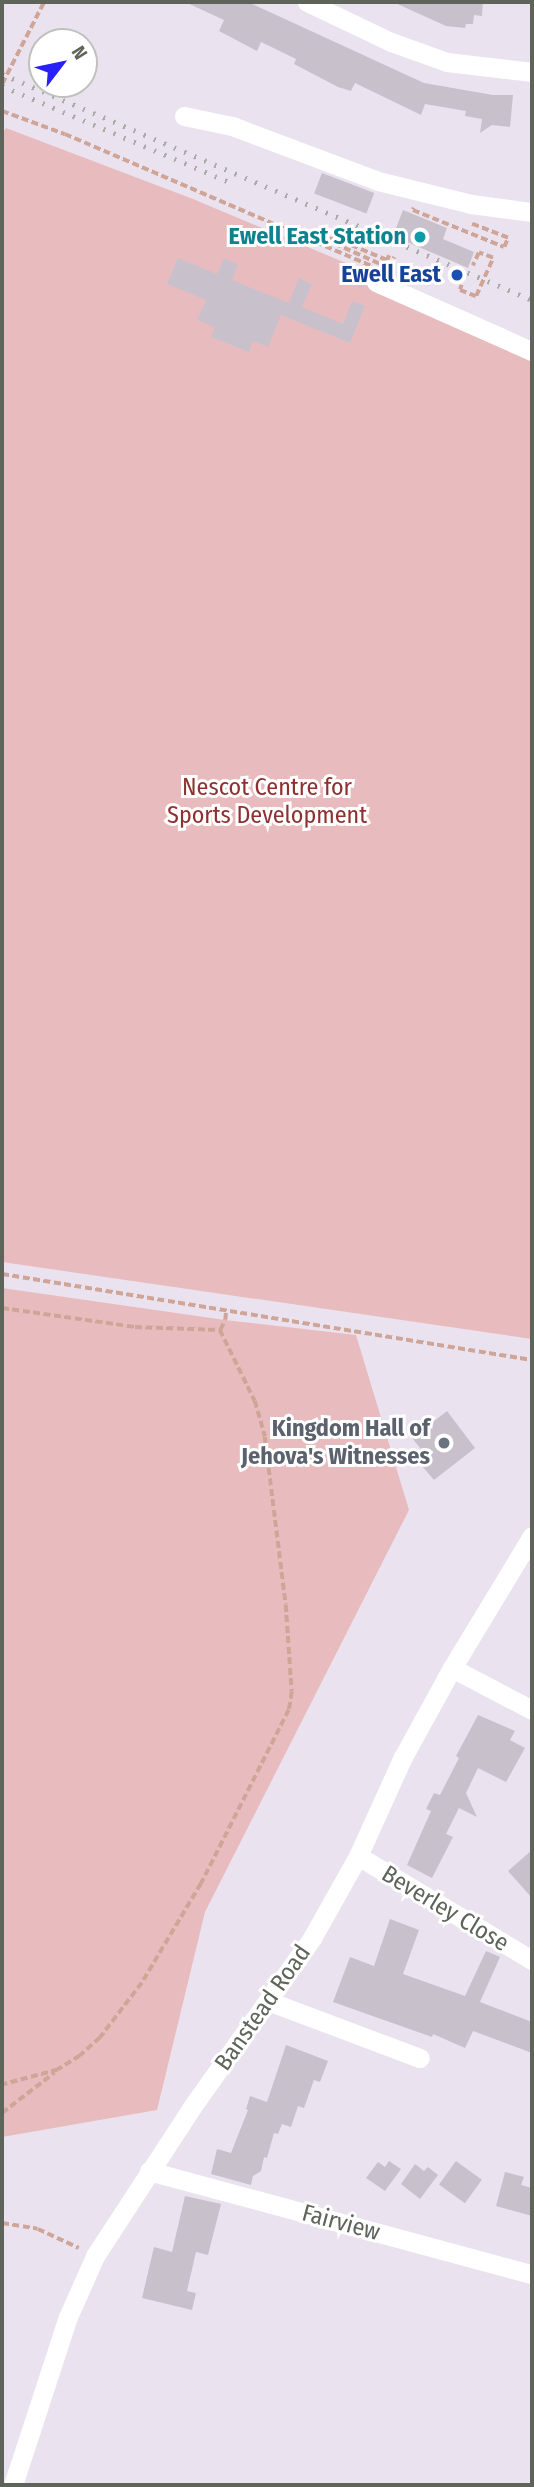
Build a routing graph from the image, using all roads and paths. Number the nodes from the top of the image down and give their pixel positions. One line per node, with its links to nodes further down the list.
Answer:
1 (44, 2): 4 (path)
2 (307, 2): 3 (street)
3 (532, 72)
4 (2, 84)
5 (2, 111): 11 (path)
6 (184, 116): 8 (street)
7 (413, 210): 9 (path)
8 (532, 212)
9 (470, 223)
10 (472, 266): 12 (path)
11 (379, 277): 11 (path); 13 (street)
12 (462, 285)
13 (532, 351)
14 (2, 1274): 16 (path)
15 (2, 1308): 17 (path)
16 (226, 1310): 17 (path); 18 (path)
17 (220, 1330): 26 (path)
18 (532, 1360)
19 (532, 1536): 20 (street, Banstead Road)
20 (452, 1668): 21 (street); 22 (street, Banstead Road)
21 (532, 1710)
22 (358, 1856): 23 (street, Beverley Close); 24 (street, Banstead Road)
23 (532, 1960)
24 (268, 2001): 25 (street); 29 (street, Banstead Road)
25 (420, 2058)
26 (58, 2070): 27 (path); 28 (path)
27 (2, 2085)
28 (2, 2113)
29 (149, 2171): 31 (street, Banstead Road); 32 (street, Fairview)
30 (2, 2223): 31 (path)
31 (95, 2256): 33 (street, Banstead Road)
32 (532, 2274)
33 (13, 2485)

